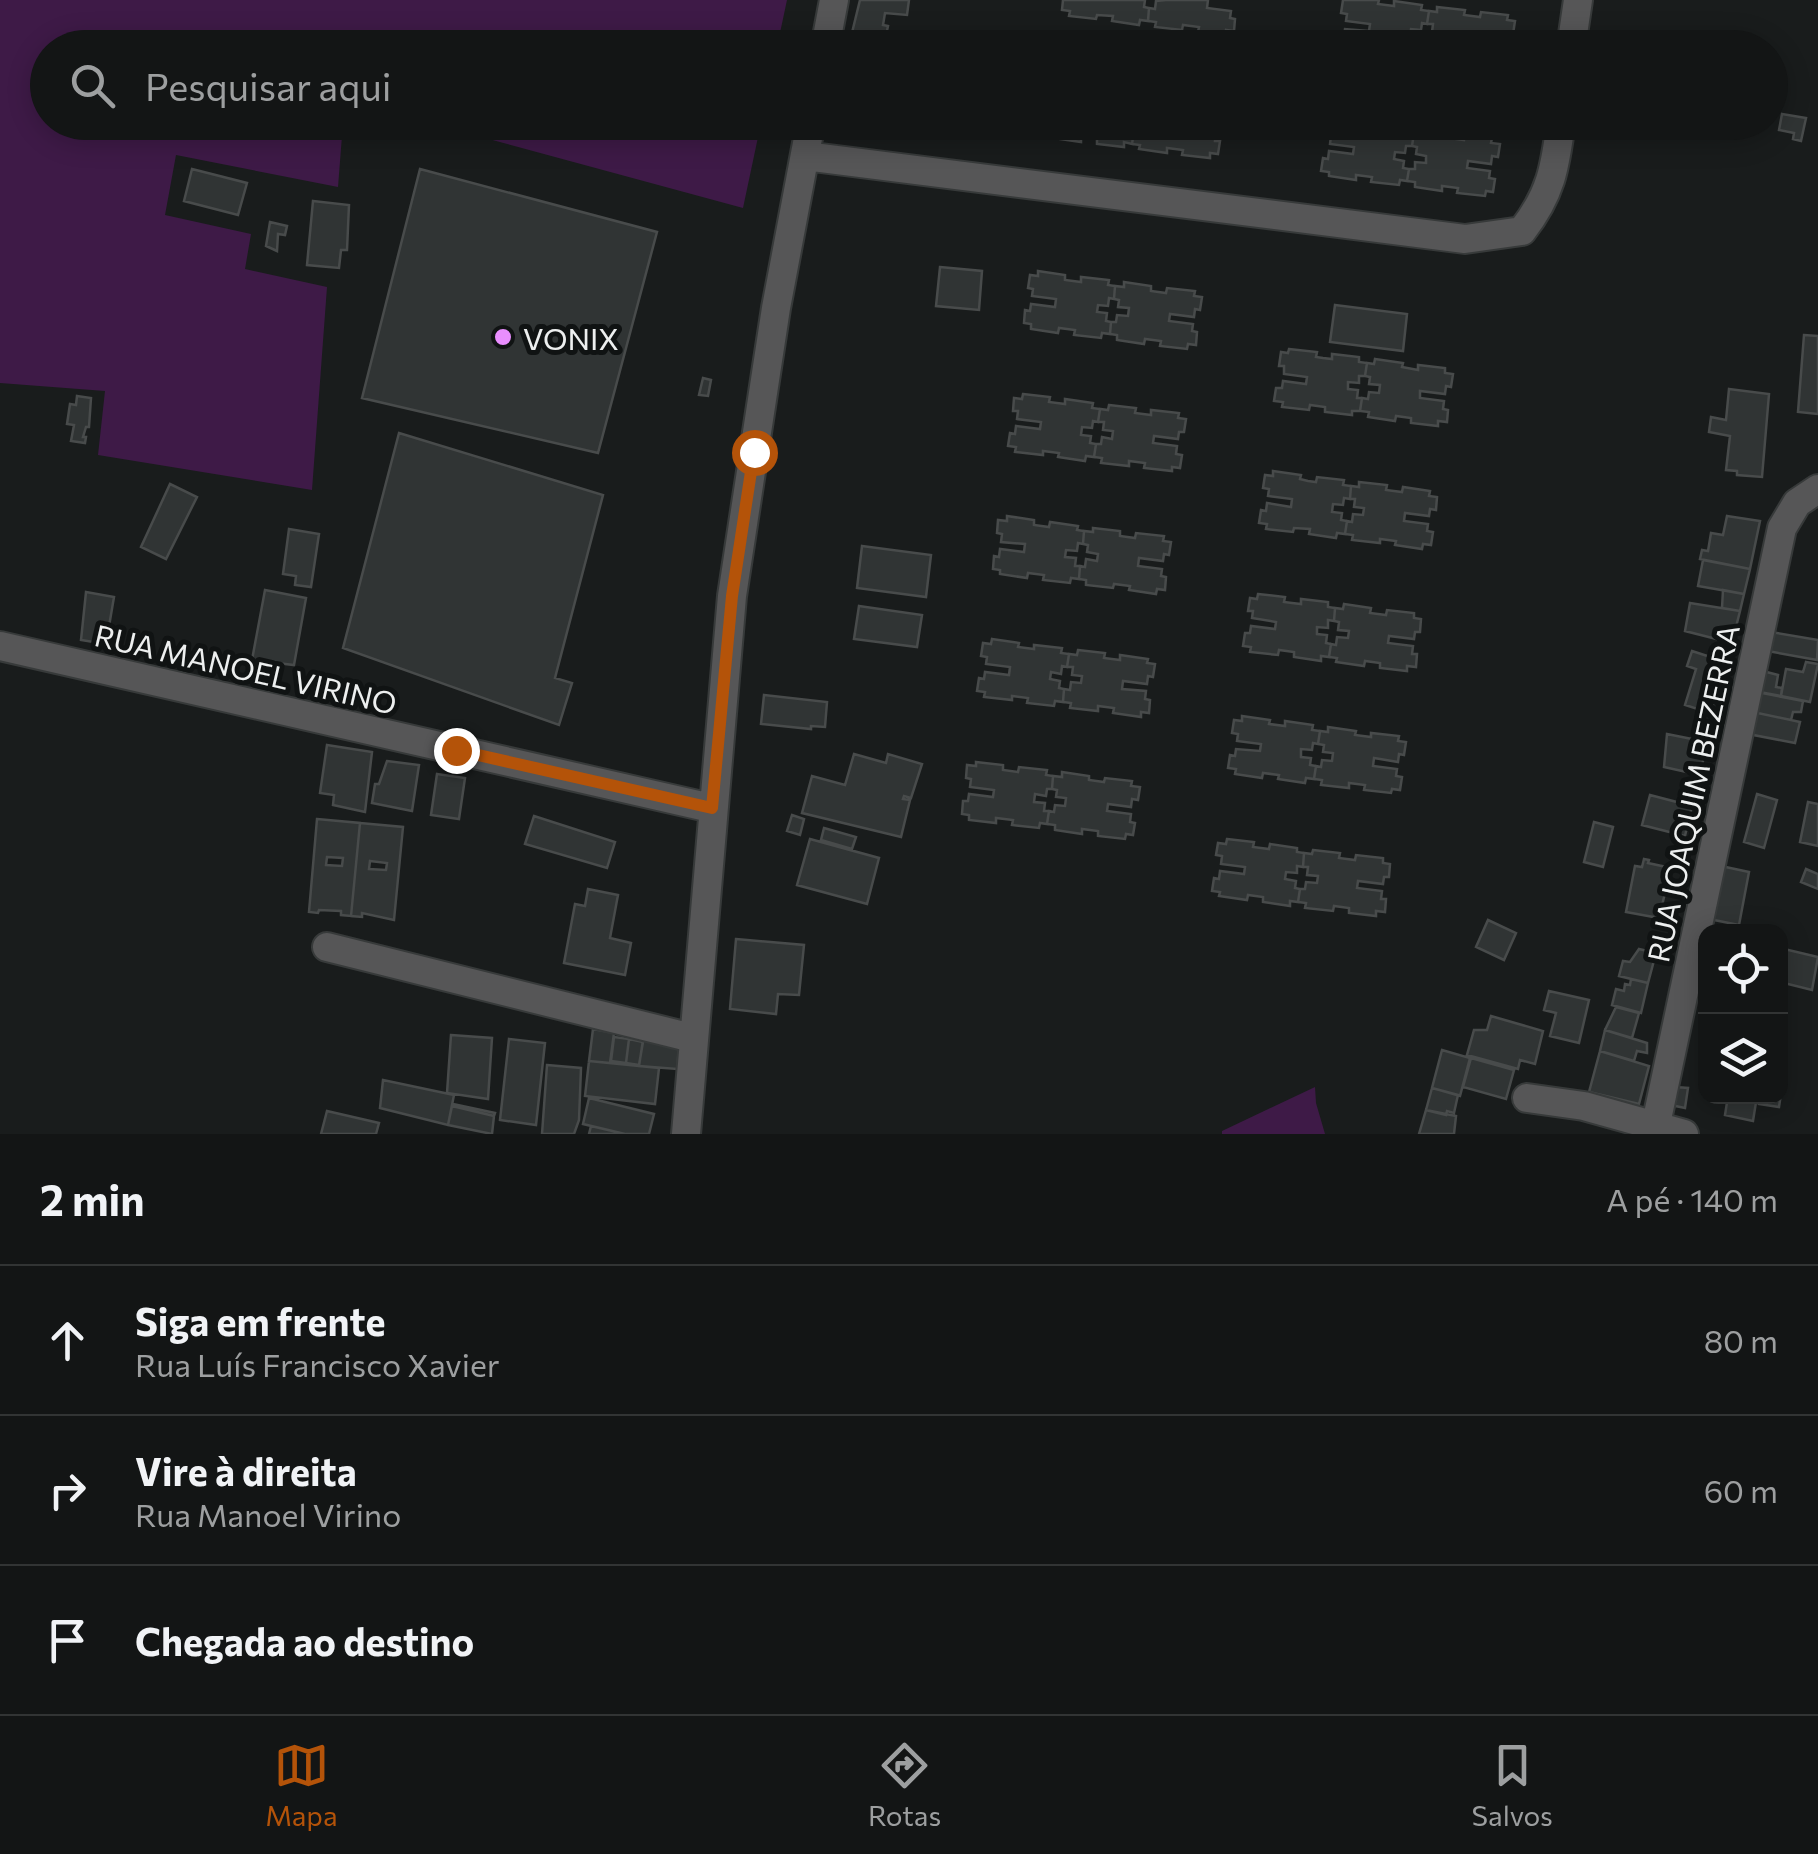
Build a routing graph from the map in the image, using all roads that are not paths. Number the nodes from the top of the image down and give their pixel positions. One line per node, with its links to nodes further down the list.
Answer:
1 (834, 0): 3 (street)
2 (1578, 0): 4 (street)
3 (828, 30)
4 (1574, 30)
5 (808, 140): 7 (street)
6 (1559, 140): 7 (street)
7 (805, 156): 10 (street)
8 (1818, 489): 14 (street, RUA JOAQUIM BEZERRA)
9 (0, 646): 10 (street, RUA MANOEL VIRINO)
10 (712, 808): 12 (street)
11 (327, 947): 12 (street)
12 (692, 1038): 15 (street)
13 (1527, 1098): 14 (street)
14 (1656, 1124): 16 (street)
15 (686, 1134)
16 (1684, 1134)

